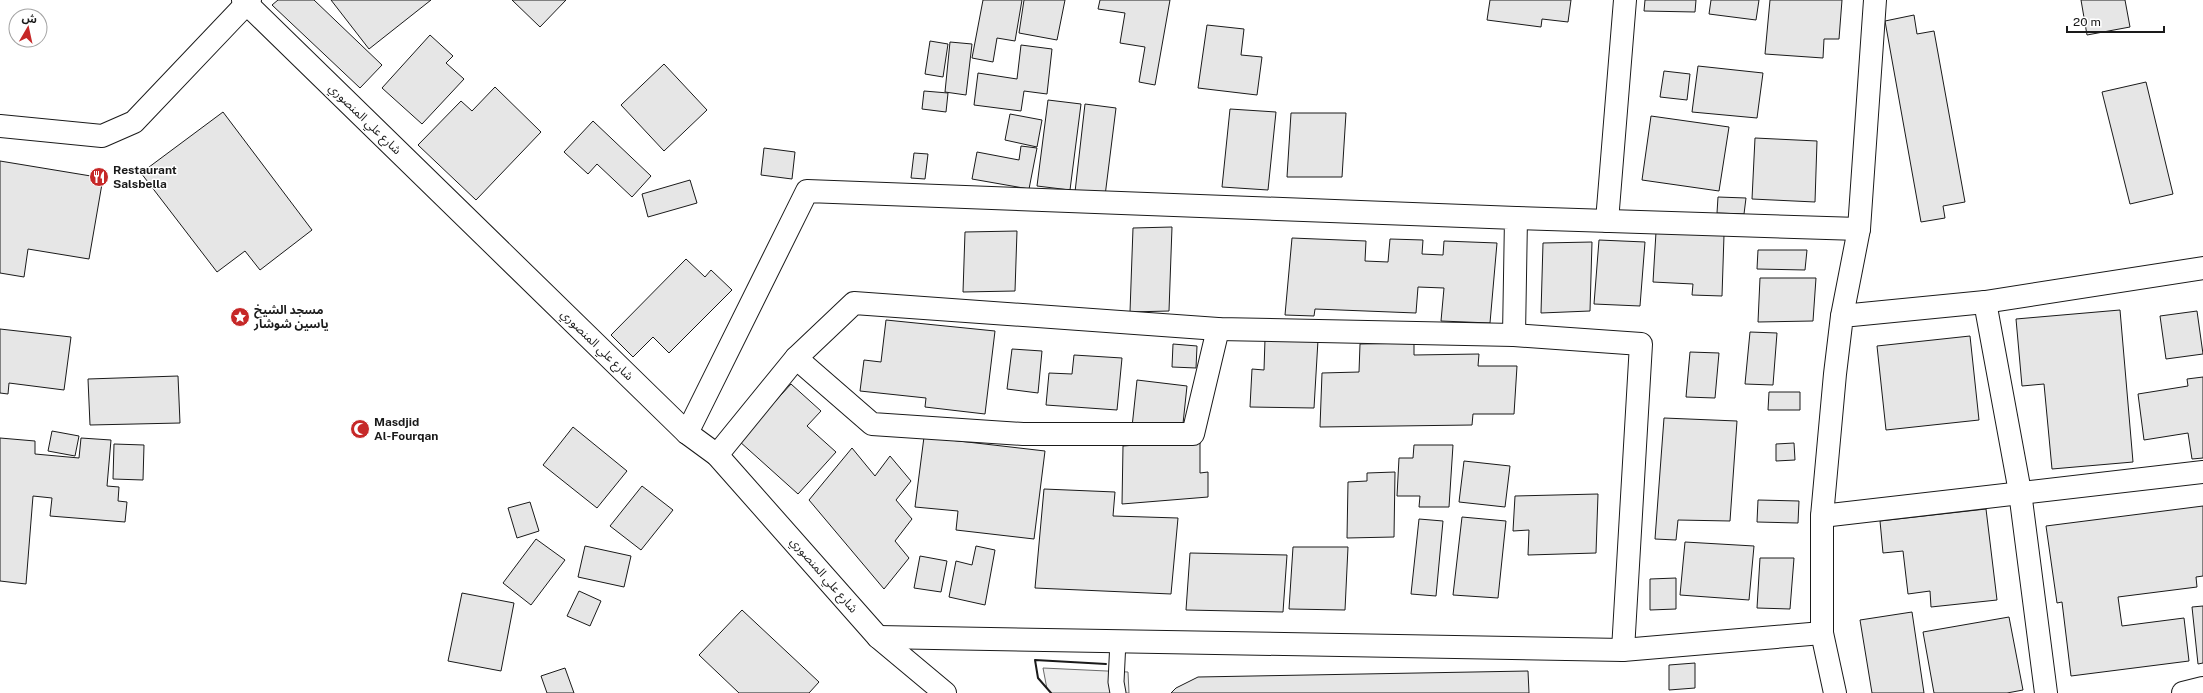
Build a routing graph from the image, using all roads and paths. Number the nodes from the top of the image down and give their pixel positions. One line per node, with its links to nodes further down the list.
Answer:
1 (1625, 0): 6 (street)
2 (1875, 0): 7 (street)
3 (247, 1): 4 (street); 14 (street, شارع علي المنصوري)
4 (0, 126)
5 (1516, 218): 6 (street); 12 (street); 14 (street)
6 (1607, 220): 7 (street)
7 (1859, 229): 10 (street)
8 (2203, 268): 9 (street)
9 (1985, 302): 10 (street); 17 (street)
10 (1842, 316): 18 (street)
11 (1218, 329): 12 (street); 13 (street); 13 (street)
12 (1514, 335): 22 (street)
13 (796, 358): 15 (street)
14 (688, 433): 15 (street, شارع علي المنصوري)
15 (717, 455): 20 (street, شارع علي المنصوري)
16 (2203, 472): 17 (street)
17 (2020, 492): 18 (street); 27 (street)
18 (1822, 516): 19 (street)
19 (1822, 633): 22 (street); 26 (street)
20 (878, 637): 21 (street); 24 (street, شارع علي المنصوري)
21 (1118, 641): 22 (street); 25 (lane)
22 (1623, 650)
23 (2203, 688): 28 (street)
24 (945, 693)
25 (1118, 693)
26 (1835, 693)
27 (2046, 693)
28 (2183, 693)

